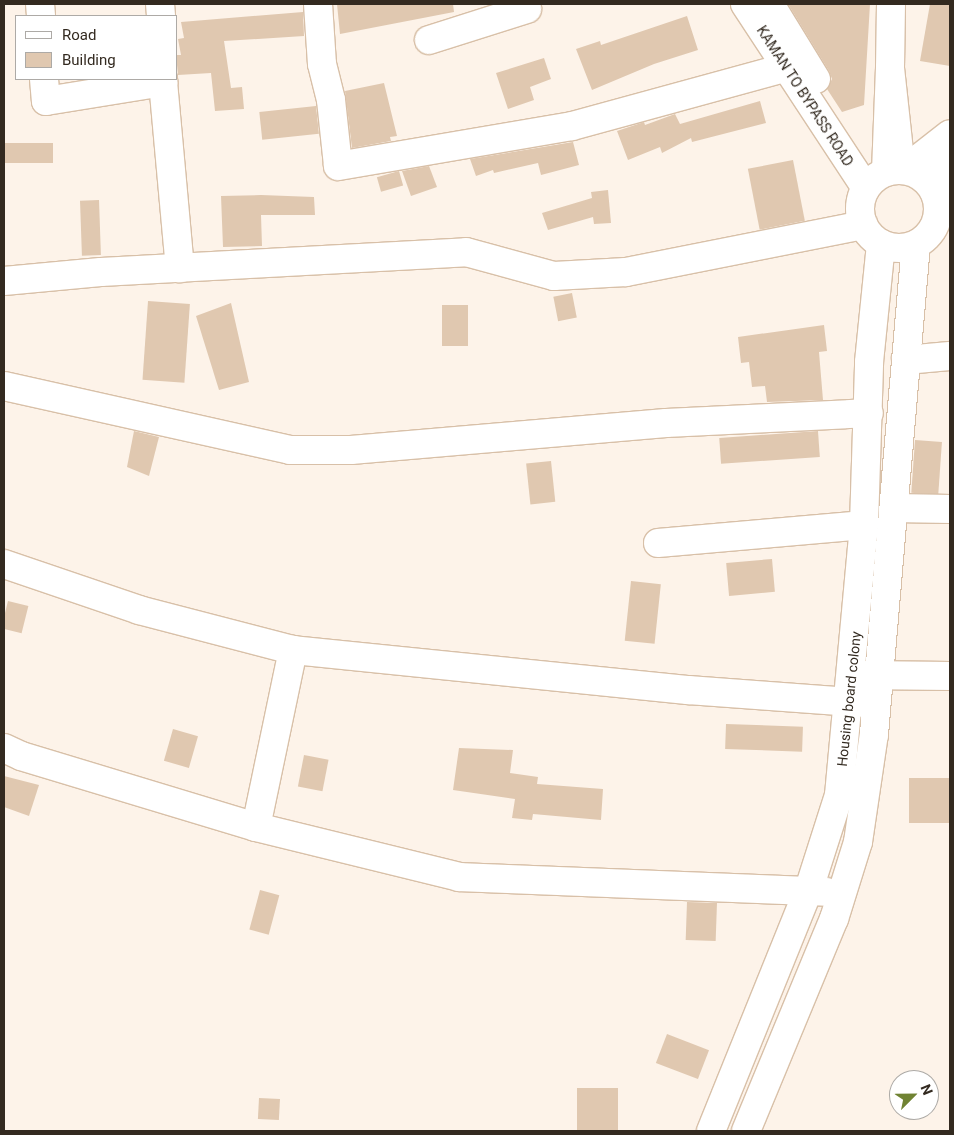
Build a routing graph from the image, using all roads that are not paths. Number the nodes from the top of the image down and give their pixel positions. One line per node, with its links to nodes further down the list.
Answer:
1 (318, 4): 7 (street)
2 (745, 4): 7 (street, KAMAN TO BYPASS ROAD)
3 (770, 4): 12 (street, KAMAN TO BYPASS ROAD)
4 (891, 4): 12 (street)
5 (532, 6): 6 (street)
6 (429, 40)
7 (787, 67): 12 (street, KAMAN TO BYPASS ROAD)
8 (44, 80): 9 (street)
9 (163, 80): 16 (street)
10 (950, 134): 12 (street)
11 (950, 156): 13 (street)
12 (886, 175): 13 (street); 14 (street)
13 (935, 192): 15 (street)
14 (872, 235): 15 (street); 16 (street); 21 (street, Housing board colony)
15 (916, 245): 19 (street, Housing board colony)
16 (180, 268): 17 (street)
17 (4, 281)
18 (950, 356): 19 (street)
19 (906, 360): 22 (street, Housing board colony)
20 (4, 386): 21 (street)
21 (869, 412): 24 (street, Housing board colony)
22 (894, 508): 23 (street); 29 (street, Housing board colony)
23 (950, 509)
24 (864, 525): 25 (street); 28 (street, Housing board colony)
25 (658, 543)
26 (4, 564): 27 (street)
27 (293, 650): 31 (street); 34 (street)
28 (852, 674): 29 (street); 31 (street, Housing board colony)
29 (880, 676): 30 (street); 32 (street, Housing board colony)
30 (950, 676)
31 (849, 701): 32 (street); 35 (street, Housing board colony)
32 (877, 704): 36 (street, Housing board colony)
33 (4, 748): 34 (street)
34 (256, 827): 35 (street)
35 (809, 889): 36 (street); 37 (street, Housing board colony)
36 (842, 895): 38 (street, Housing board colony)
37 (710, 1131)
38 (746, 1131)

